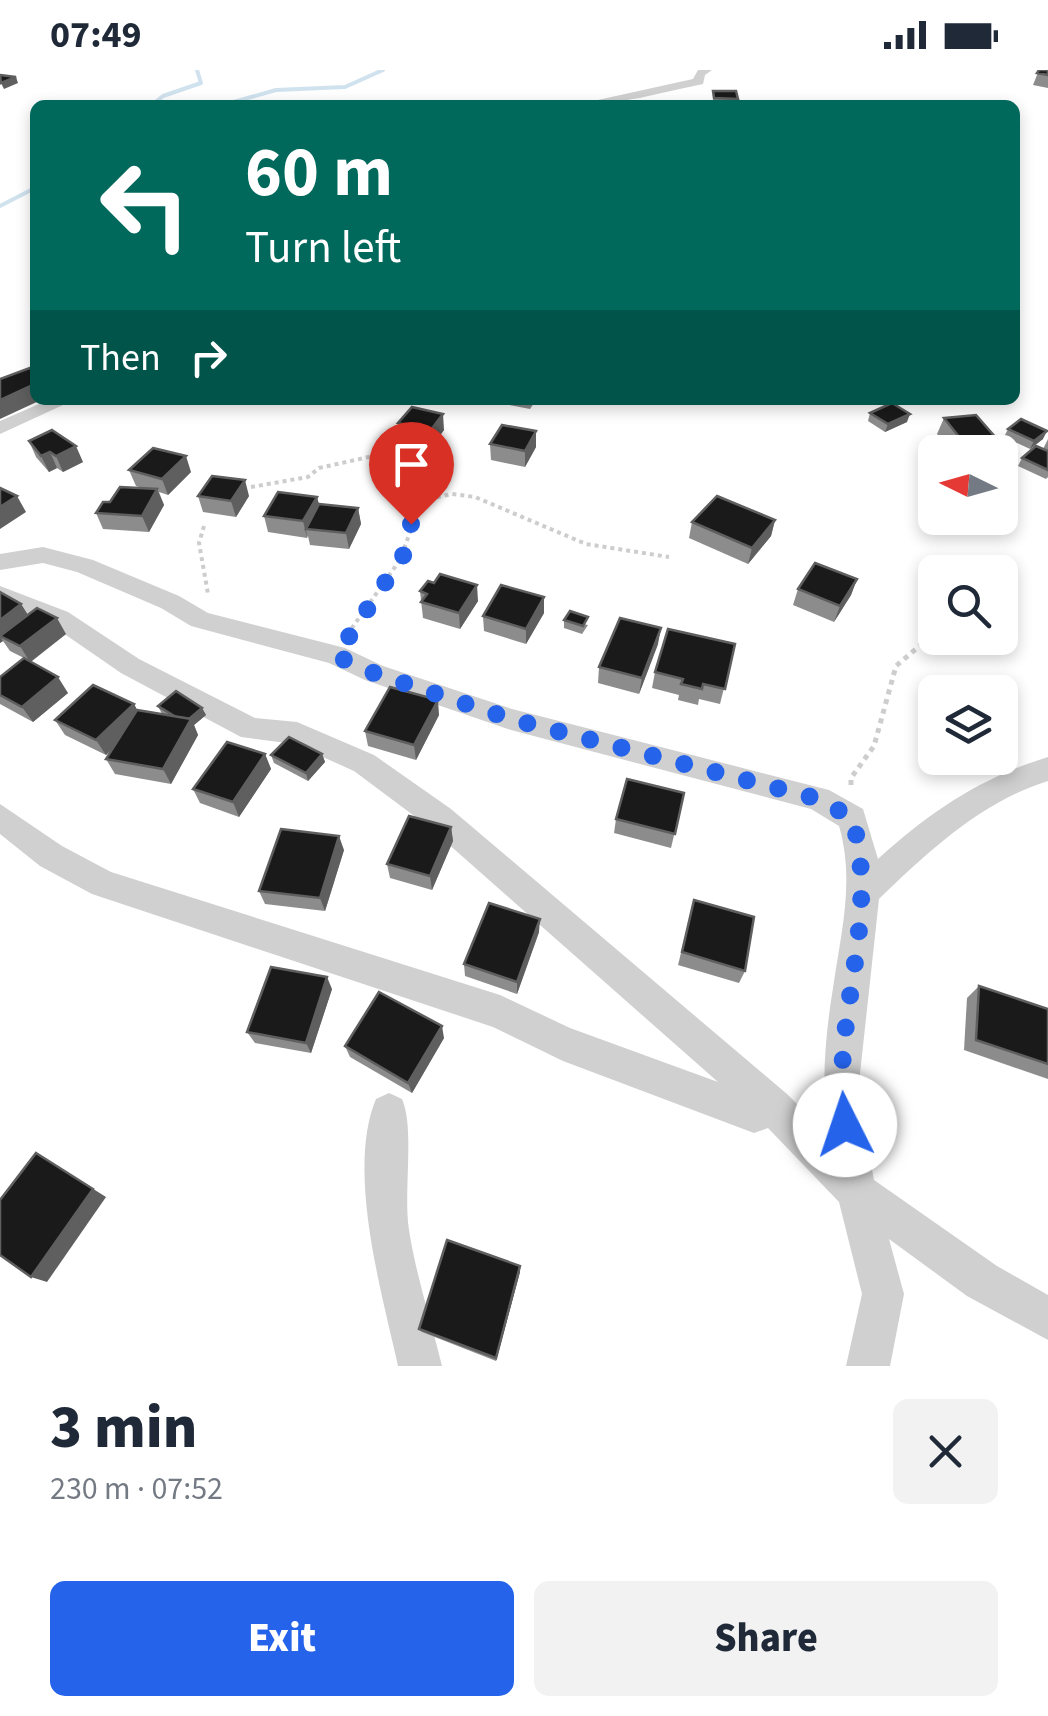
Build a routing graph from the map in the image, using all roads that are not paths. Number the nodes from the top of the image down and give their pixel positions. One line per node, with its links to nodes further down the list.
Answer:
1 (706, 70): 2 (street)
2 (622, 100)
3 (53, 405): 4 (street)
4 (0, 428)
5 (0, 562): 9 (street)
6 (0, 594): 10 (street)
7 (1048, 768): 9 (street)
8 (0, 817): 10 (street)
9 (864, 892): 12 (street)
10 (774, 1107): 12 (street)
11 (389, 1112): 14 (street)
12 (856, 1191): 13 (street); 15 (street)
13 (1048, 1319)
14 (420, 1366)
15 (868, 1366)

